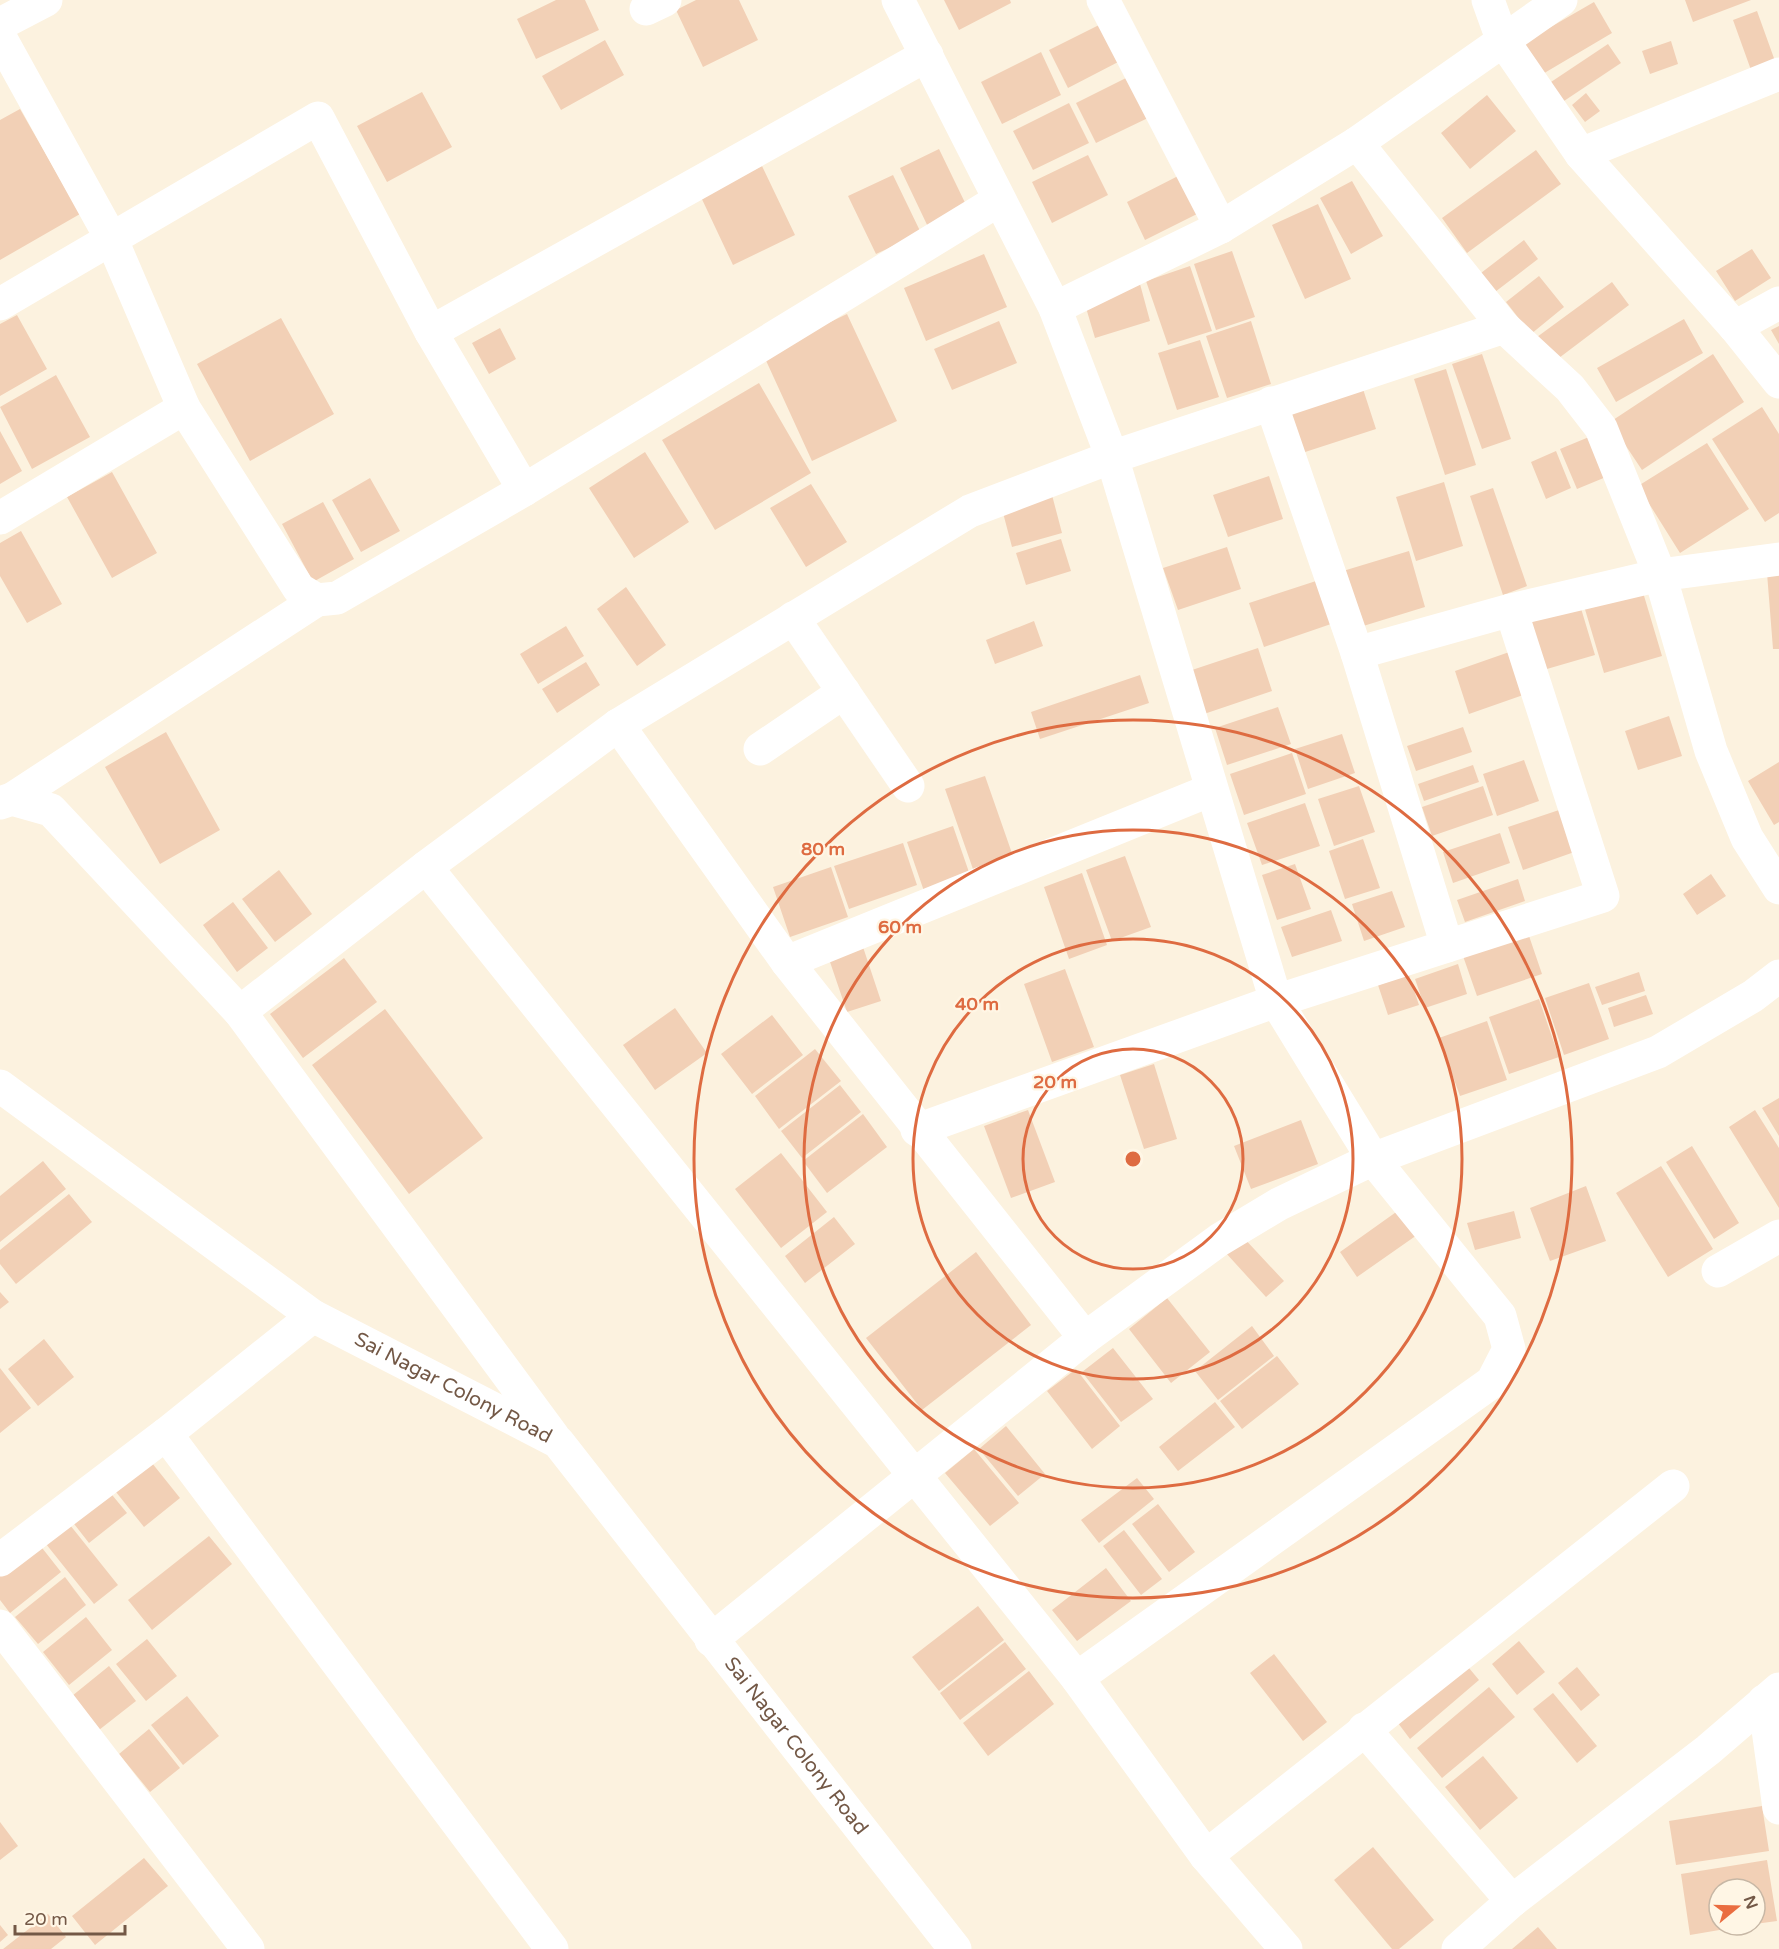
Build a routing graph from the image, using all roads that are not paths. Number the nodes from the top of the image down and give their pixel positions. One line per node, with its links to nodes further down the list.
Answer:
1 (46, 0): 7 (street)
2 (898, 0): 10 (street)
3 (1103, 0): 15 (street)
4 (1488, 0): 9 (street)
5 (1582, 0): 6 (street)
6 (1552, 7): 9 (street)
7 (0, 24)
8 (0, 37): 16 (street)
9 (1502, 39): 12 (street); 13 (street)
10 (927, 55): 14 (street); 22 (street)
11 (1779, 74): 13 (street)
12 (1357, 144): 15 (street); 20 (street)
13 (1581, 154): 21 (street)
14 (999, 200): 19 (street); 27 (street)
15 (1221, 227): 19 (street)
16 (111, 238): 18 (street); 22 (street); 25 (street)
17 (1779, 303): 21 (street)
18 (0, 304)
19 (1055, 308): 26 (street)
20 (1504, 327): 24 (street); 30 (street)
21 (1736, 327): 23 (street)
22 (431, 332): 27 (street)
23 (1779, 382)
24 (1271, 403): 26 (street); 34 (street)
25 (184, 408): 28 (street); 31 (street)
26 (1112, 457): 33 (street); 39 (street)
27 (524, 490): 31 (street)
28 (0, 518)
29 (1779, 559): 30 (street)
30 (1660, 575): 32 (street); 42 (street)
31 (317, 600): 40 (street)
32 (1510, 610): 34 (street); 43 (street)
33 (793, 618): 35 (street); 36 (street)
34 (1357, 653): 43 (street)
35 (844, 692): 37 (street); 38 (street)
36 (618, 725): 41 (street); 44 (street)
37 (760, 749)
38 (908, 786)
39 (1211, 790): 44 (street); 46 (street)
40 (6, 801): 47 (street)
41 (426, 867): 47 (street); 57 (street)
42 (1779, 888)
43 (1447, 946): 46 (street)
44 (787, 962): 49 (street)
45 (1779, 976): 50 (street)
46 (1276, 1001): 49 (street); 50 (street)
47 (240, 1012): 56 (street)
48 (0, 1086): 53 (street, Sai Nagar Colony Road)
49 (917, 1130): 54 (street)
50 (1372, 1159): 54 (street); 62 (street)
51 (1779, 1236): 52 (street)
52 (1718, 1271)
53 (313, 1316): 55 (street); 56 (street, Sai Nagar Colony Road)
54 (1085, 1338): 57 (street)
55 (166, 1434): 59 (street); 69 (street)
56 (558, 1442): 61 (street, Sai Nagar Colony Road)
57 (915, 1476): 61 (street); 62 (street)
58 (1673, 1485): 64 (street)
59 (0, 1560)
60 (0, 1626): 68 (street)
61 (711, 1640): 70 (street, Sai Nagar Colony Road)
62 (1077, 1678): 66 (street)
63 (1771, 1695): 65 (street); 67 (street)
64 (1364, 1729): 66 (street); 67 (street)
65 (1779, 1808)
66 (1206, 1857): 71 (street)
67 (1512, 1900): 72 (street)
68 (248, 1949)
69 (552, 1949)
70 (955, 1949)
71 (1286, 1949)
72 (1458, 1949)

